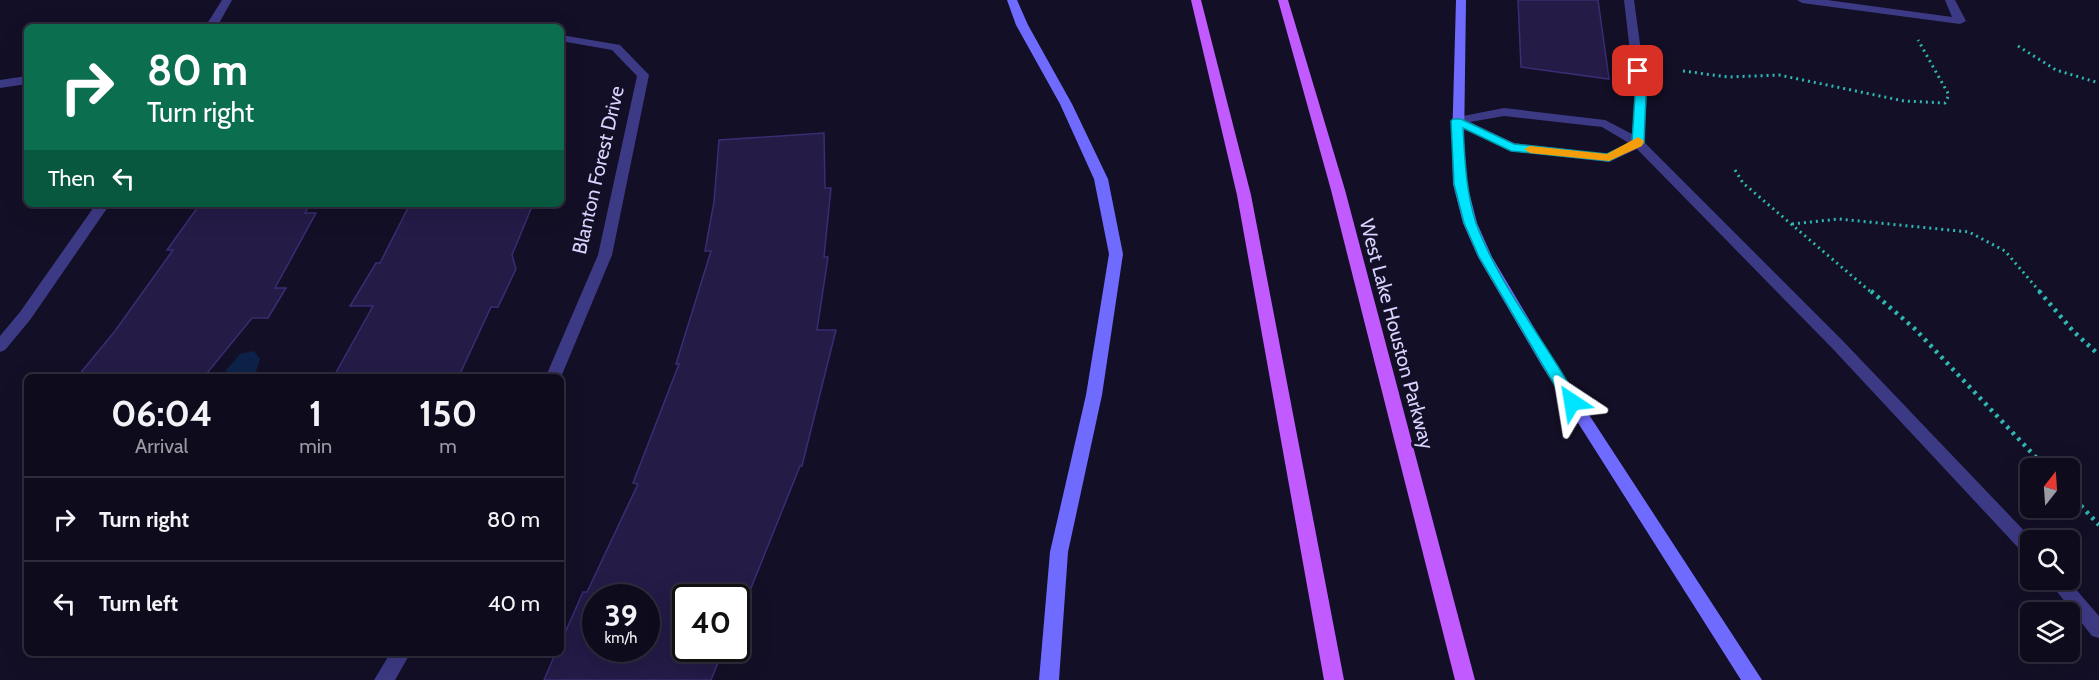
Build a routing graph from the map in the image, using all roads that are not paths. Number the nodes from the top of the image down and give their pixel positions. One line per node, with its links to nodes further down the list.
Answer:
1 (227, 0): 9 (street)
2 (1012, 0): 23 (street)
3 (1196, 0): 24 (main road)
4 (1283, 0): 25 (main road, West Lake Houston Parkway)
5 (1461, 0): 13 (street)
6 (1629, 0): 14 (street)
7 (1802, 0): 8 (street)
8 (1950, 0)
9 (214, 24)
10 (564, 38): 17 (street, Blanton Forest Drive)
11 (24, 80): 12 (street)
12 (0, 84)
13 (1457, 121): 14 (street); 14 (street); 26 (street)
14 (1638, 143): 18 (street)
15 (101, 207): 16 (street)
16 (0, 346)
17 (555, 374)
18 (2020, 538)
19 (2065, 590): 20 (street)
20 (2099, 630)
21 (399, 656): 22 (street)
22 (384, 680)
23 (1049, 680)
24 (1334, 680)
25 (1464, 680)
26 (1752, 680)

